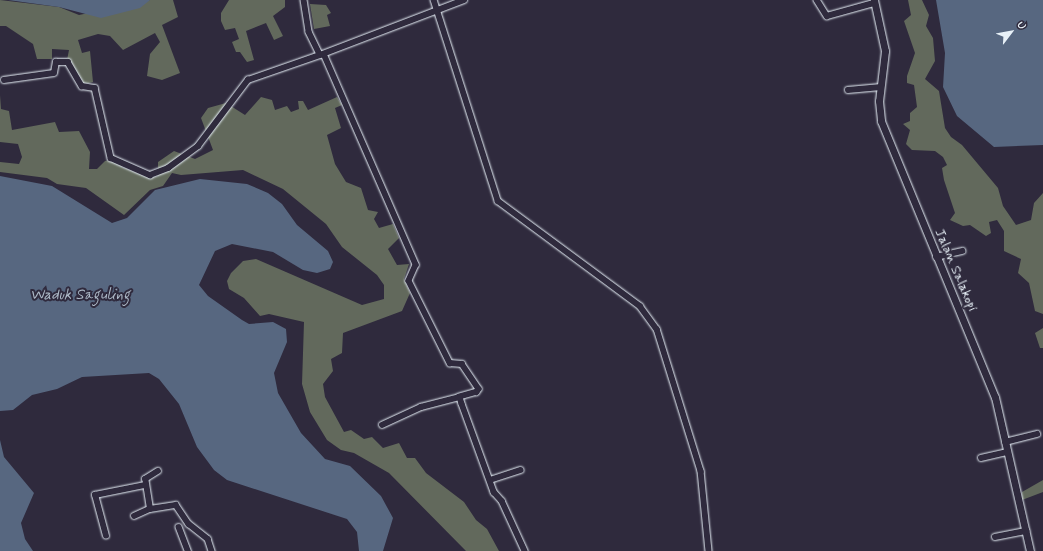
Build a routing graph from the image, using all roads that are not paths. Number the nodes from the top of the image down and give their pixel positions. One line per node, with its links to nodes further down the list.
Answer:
1 (304, 0): 7 (street)
2 (434, 0): 6 (street)
3 (464, 0): 6 (street)
4 (817, 0): 5 (street)
5 (874, 1): 9 (street, Jalan Salakopi)
6 (437, 10): 7 (street); 32 (street)
7 (322, 54): 8 (street); 13 (street)
8 (4, 80)
9 (881, 87): 10 (street); 12 (street, Jalan Salakopi)
10 (848, 90)
11 (962, 251): 12 (street)
12 (936, 257): 16 (street, Jalan Salakopi)
13 (460, 397): 14 (street); 21 (street)
14 (382, 425)
15 (1037, 434): 16 (street)
16 (1005, 442): 17 (street, Jalan Salakopi)
17 (1007, 452): 18 (street); 26 (street, Jalan Salakopi)
18 (982, 458)
19 (520, 470): 21 (street)
20 (158, 471): 22 (street)
21 (490, 480): 31 (street)
22 (145, 485): 23 (street); 27 (street)
23 (150, 508): 24 (street); 30 (street)
24 (134, 516)
25 (179, 527): 29 (street)
26 (1026, 531): 28 (street); 33 (street, Jalan Salakopi)
27 (106, 536)
28 (995, 537)
29 (188, 551)
30 (212, 551)
31 (525, 551)
32 (709, 551)
33 (1030, 551)

